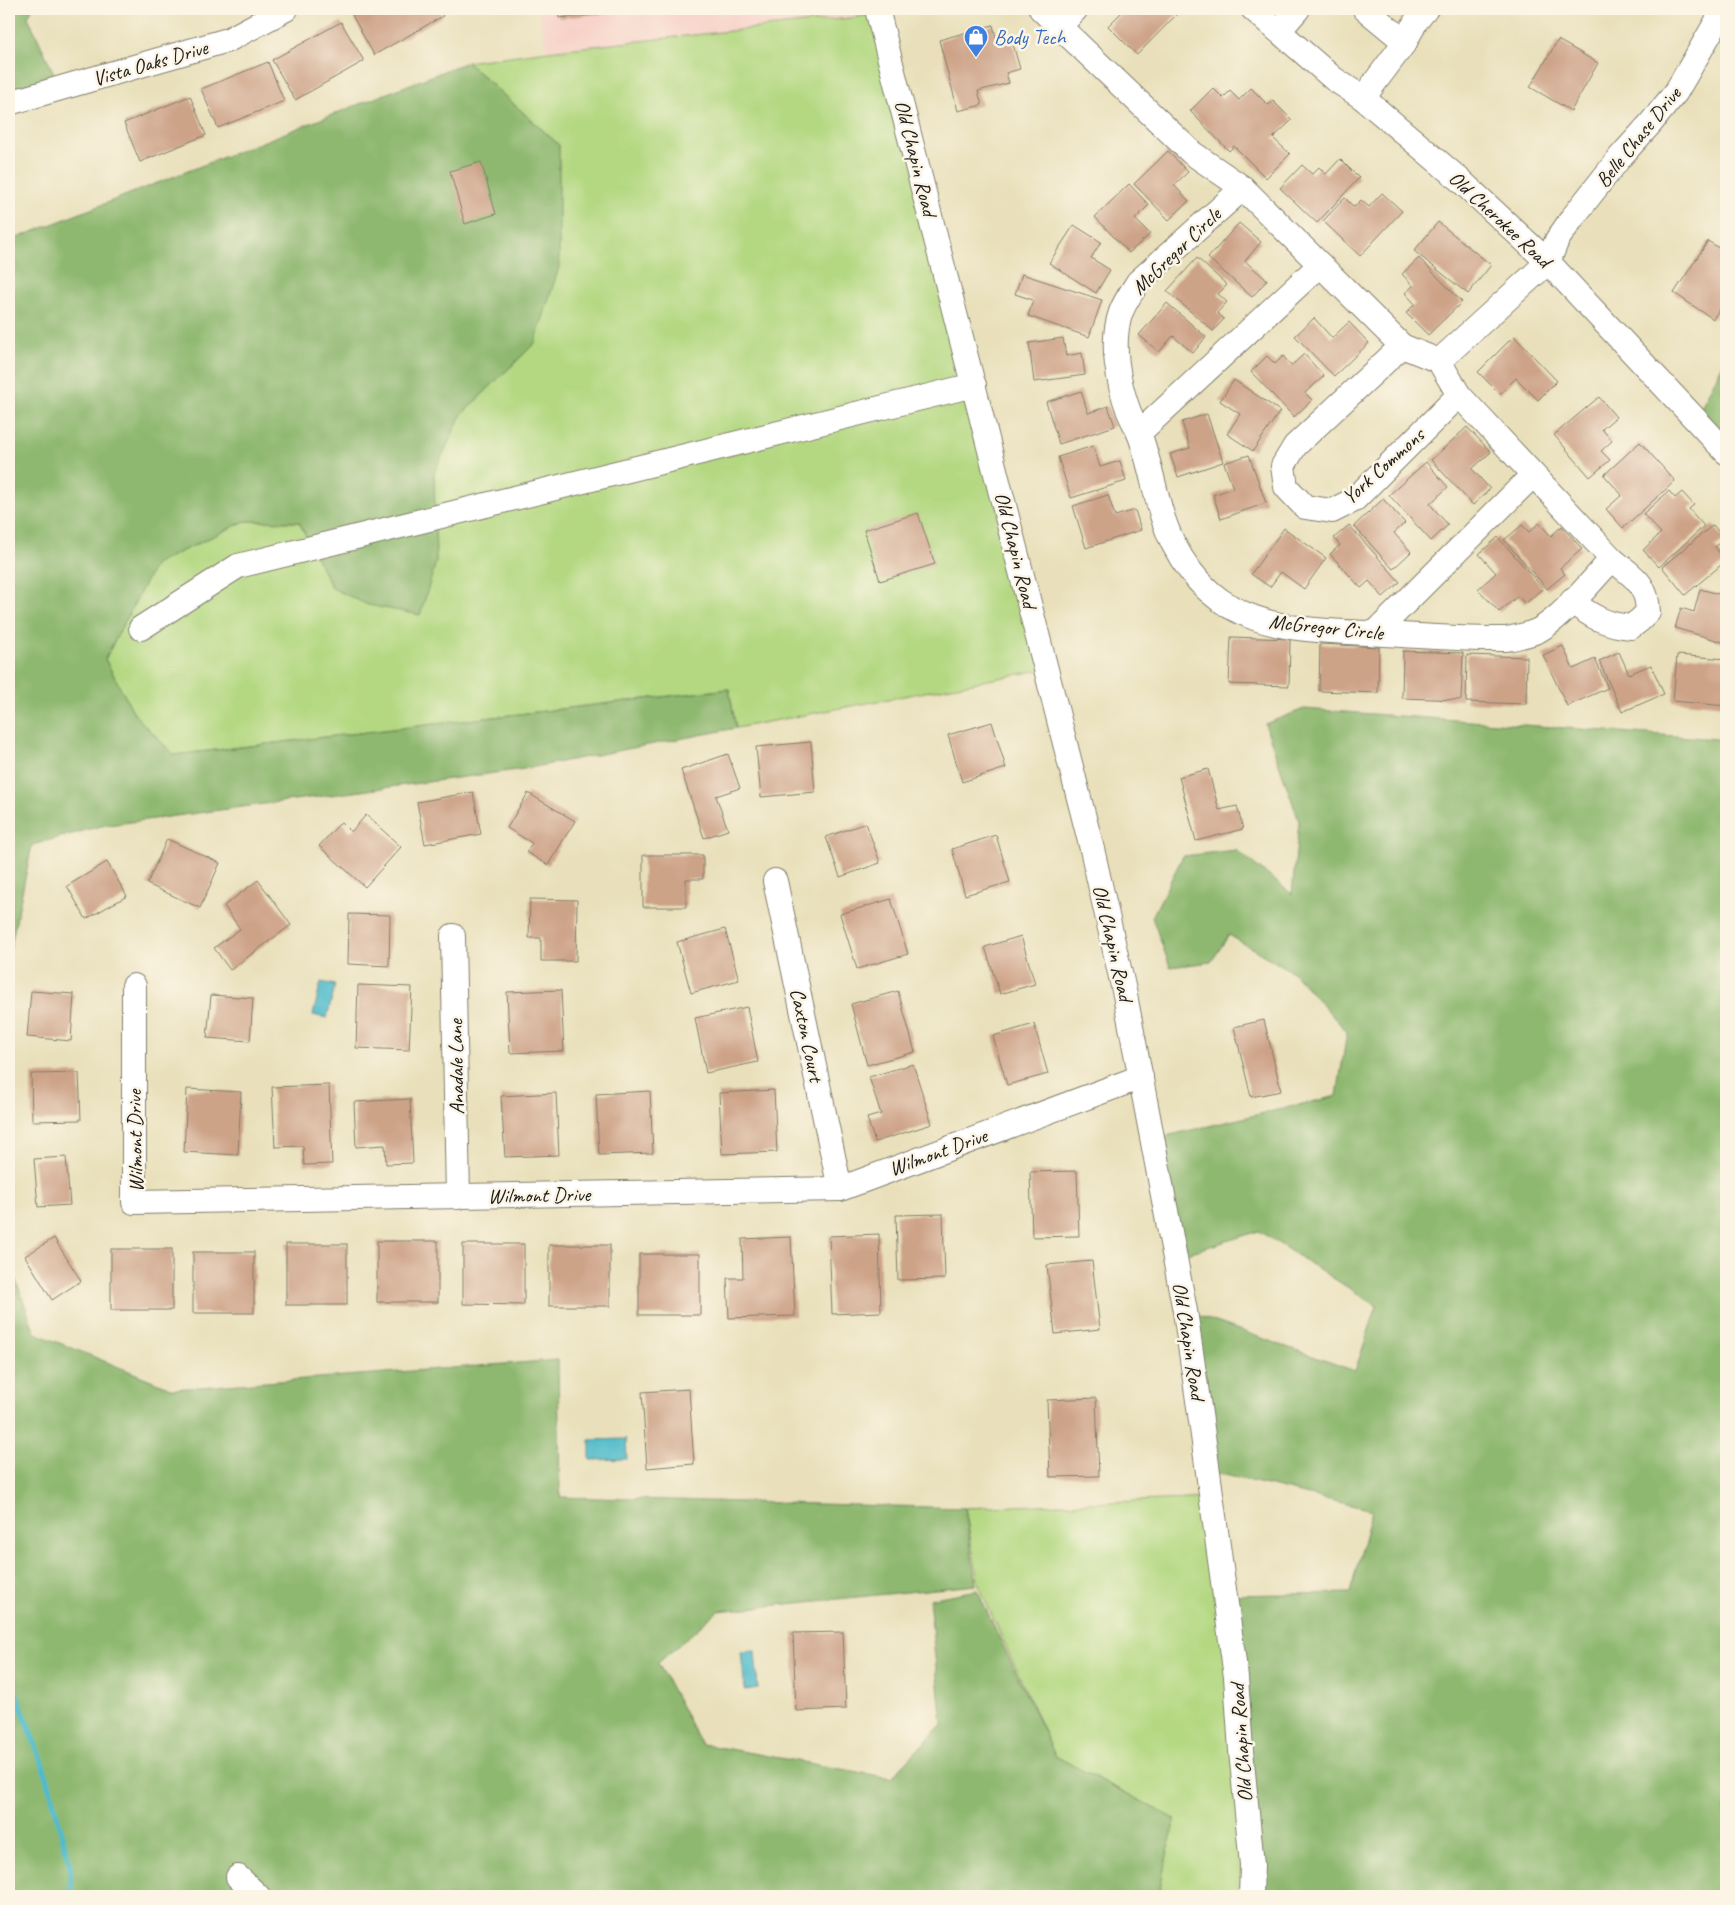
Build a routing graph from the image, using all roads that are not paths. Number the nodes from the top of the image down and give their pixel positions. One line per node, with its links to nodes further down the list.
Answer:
1 (286, 9): 14 (street, Vista Oaks Drive)
2 (877, 9): 20 (street, Old Chapin Road)
3 (1040, 9): 10 (street)
4 (1076, 9): 10 (street)
5 (1253, 9): 11 (street, Old Cherokee Road)
6 (1298, 9): 11 (street)
7 (1365, 9): 12 (street)
8 (1426, 9): 12 (street)
9 (1724, 9): 16 (street, Belle Chase Drive)
10 (1059, 27): 15 (street)
11 (1279, 31): 13 (street, Old Cherokee Road)
12 (1405, 42): 13 (street)
13 (1363, 98): 16 (street, Old Cherokee Road)
14 (9, 104)
15 (1244, 188): 17 (street); 22 (street, McGregor Circle)
16 (1548, 262): 19 (street); 23 (street, Old Cherokee Road)
17 (1320, 265): 18 (street); 22 (street)
18 (1402, 346): 19 (street); 21 (street, York Commons)
19 (1439, 361): 21 (street)
20 (974, 385): 27 (street); 32 (street, Old Chapin Road)
21 (1459, 395): 24 (street)
22 (1139, 433): 28 (street, McGregor Circle)
23 (1726, 452)
24 (1534, 475): 25 (street); 28 (street)
25 (1612, 559): 26 (street, McGregor Circle); 26 (street)
26 (1572, 601): 28 (street, McGregor Circle)
27 (141, 628)
28 (1375, 634)
29 (775, 881): 33 (street, Caxton Court)
30 (454, 936): 34 (street, Anadale Lane)
31 (134, 986): 34 (street, Wilmont Drive)
32 (1141, 1077): 33 (street, Wilmont Drive); 37 (street, Old Chapin Road)
33 (840, 1189): 34 (street, Wilmont Drive)
34 (458, 1197)
35 (238, 1877): 36 (street)
36 (258, 1896)
37 (1251, 1896)

